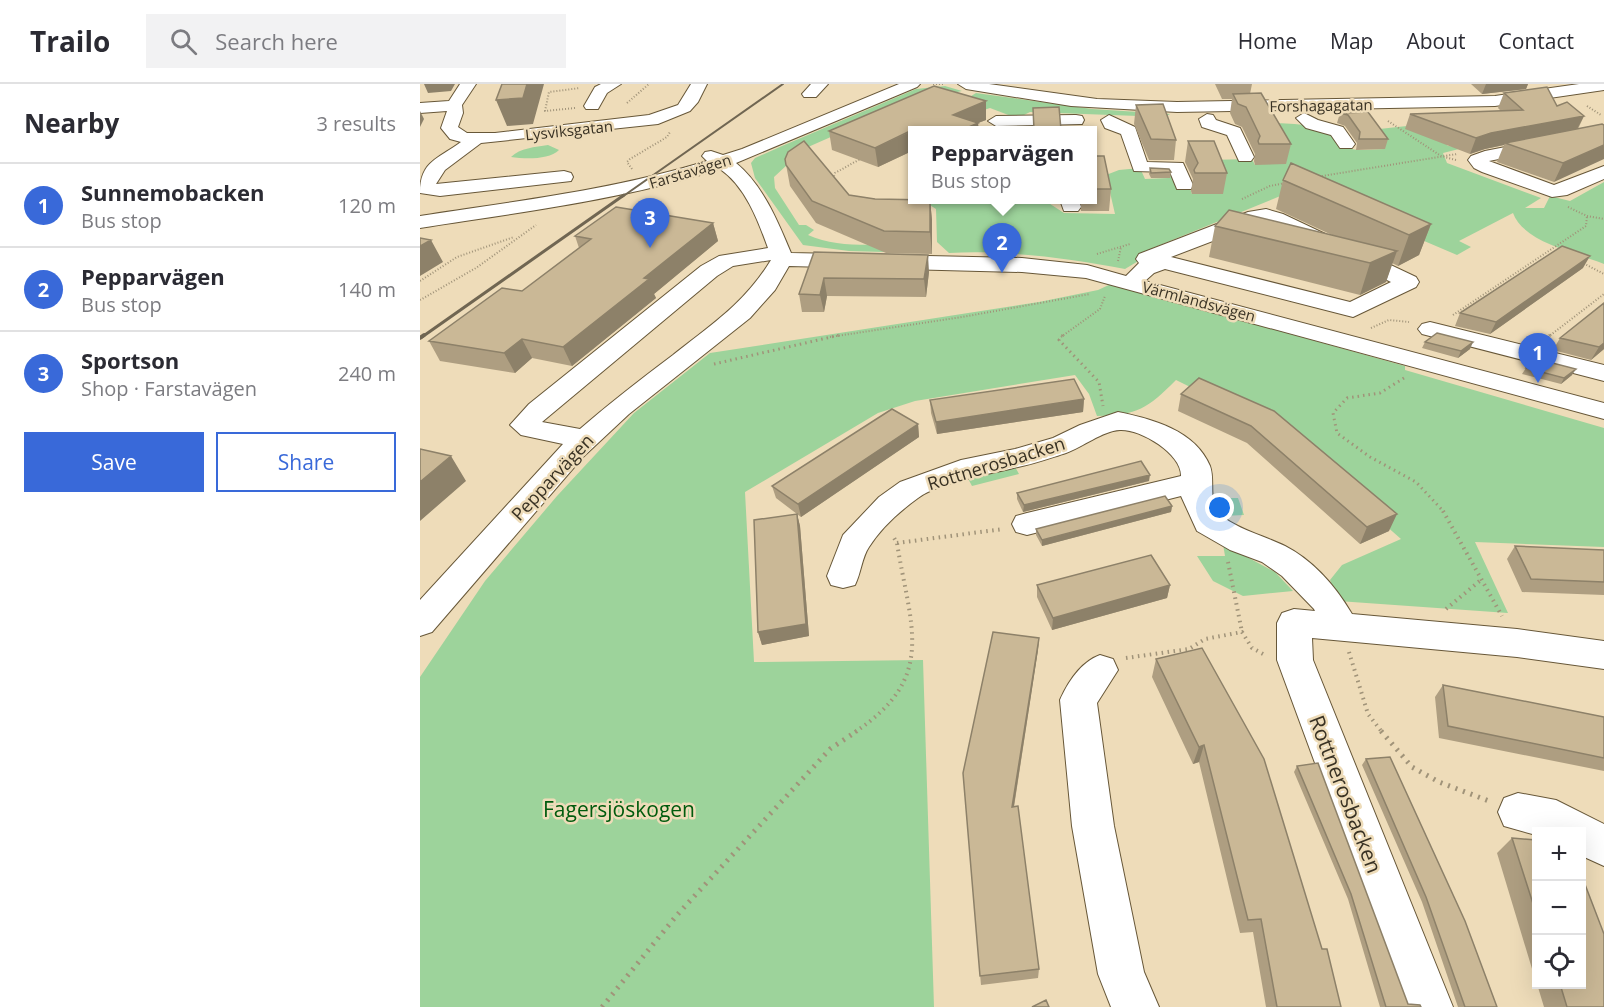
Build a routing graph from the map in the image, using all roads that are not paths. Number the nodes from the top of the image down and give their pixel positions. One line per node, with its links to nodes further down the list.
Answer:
1 (468, 84): 18 (street)
2 (613, 84): 19 (street)
3 (888, 84): 34 (street, Farstavägen)
4 (912, 84): 34 (street, Farstavägen)
5 (966, 84): 8 (street, Forshagagatan)
6 (704, 85): 28 (street, Lysviksgatan)
7 (1604, 85): 12 (street, Forshagagatan)
8 (1016, 86): 16 (street, Forshagagatan)
9 (1383, 86): 17 (street)
10 (1105, 89): 16 (street)
11 (1122, 89): 13 (street)
12 (1571, 91): 14 (street, Forshagagatan); 15 (street)
13 (1337, 93)
14 (1537, 96): 17 (street, Forshagagatan); 21 (street)
15 (1587, 101)
16 (1090, 103): 22 (street, Forshagagatan)
17 (1399, 103): 22 (street, Forshagagatan)
18 (454, 105): 20 (street); 30 (street)
19 (592, 106)
20 (420, 108)
21 (1555, 110)
22 (1180, 113): 24 (street); 25 (street)
23 (1304, 118): 24 (street); 26 (street); 31 (street)
24 (1207, 119): 33 (street)
25 (1109, 120): 27 (street); 39 (street)
26 (1377, 121)
27 (1011, 126)
28 (604, 127): 30 (street, Lysviksgatan); 32 (street)
29 (1604, 132): 37 (street)
30 (471, 144): 36 (street)
31 (1346, 144)
32 (584, 145)
33 (1245, 157)
34 (716, 159): 40 (street, Farstavägen); 41 (street, Farstavägen); 42 (street)
35 (548, 161): 36 (street)
36 (426, 171): 38 (street)
37 (1604, 172)
38 (564, 177)
39 (1184, 185)
40 (420, 212)
41 (420, 222)
42 (781, 255): 44 (street, Värmlandsvägen); 48 (street, Pepparvägen); 48 (street, Värmlandsvägen)
43 (1155, 262): 43 (street); 44 (street)
44 (1132, 283): 47 (street, Värmlandsvägen)
45 (1430, 330): 46 (street)
46 (1604, 373)
47 (1604, 411)
48 (585, 439): 52 (street, Pepparvägen)
49 (1196, 482): 50 (street); 51 (street, Rottnerosbacken); 53 (street, Rottnerosbacken)
50 (1027, 524)
51 (843, 576)
52 (420, 622)
53 (1341, 626): 54 (street); 61 (street, Rottnerosbacken)
54 (1604, 654)
55 (1100, 670): 60 (street)
56 (1518, 812): 57 (street)
57 (1571, 827)
58 (1586, 837): 59 (street)
59 (1604, 846)
60 (1135, 1007)
61 (1429, 1007)

